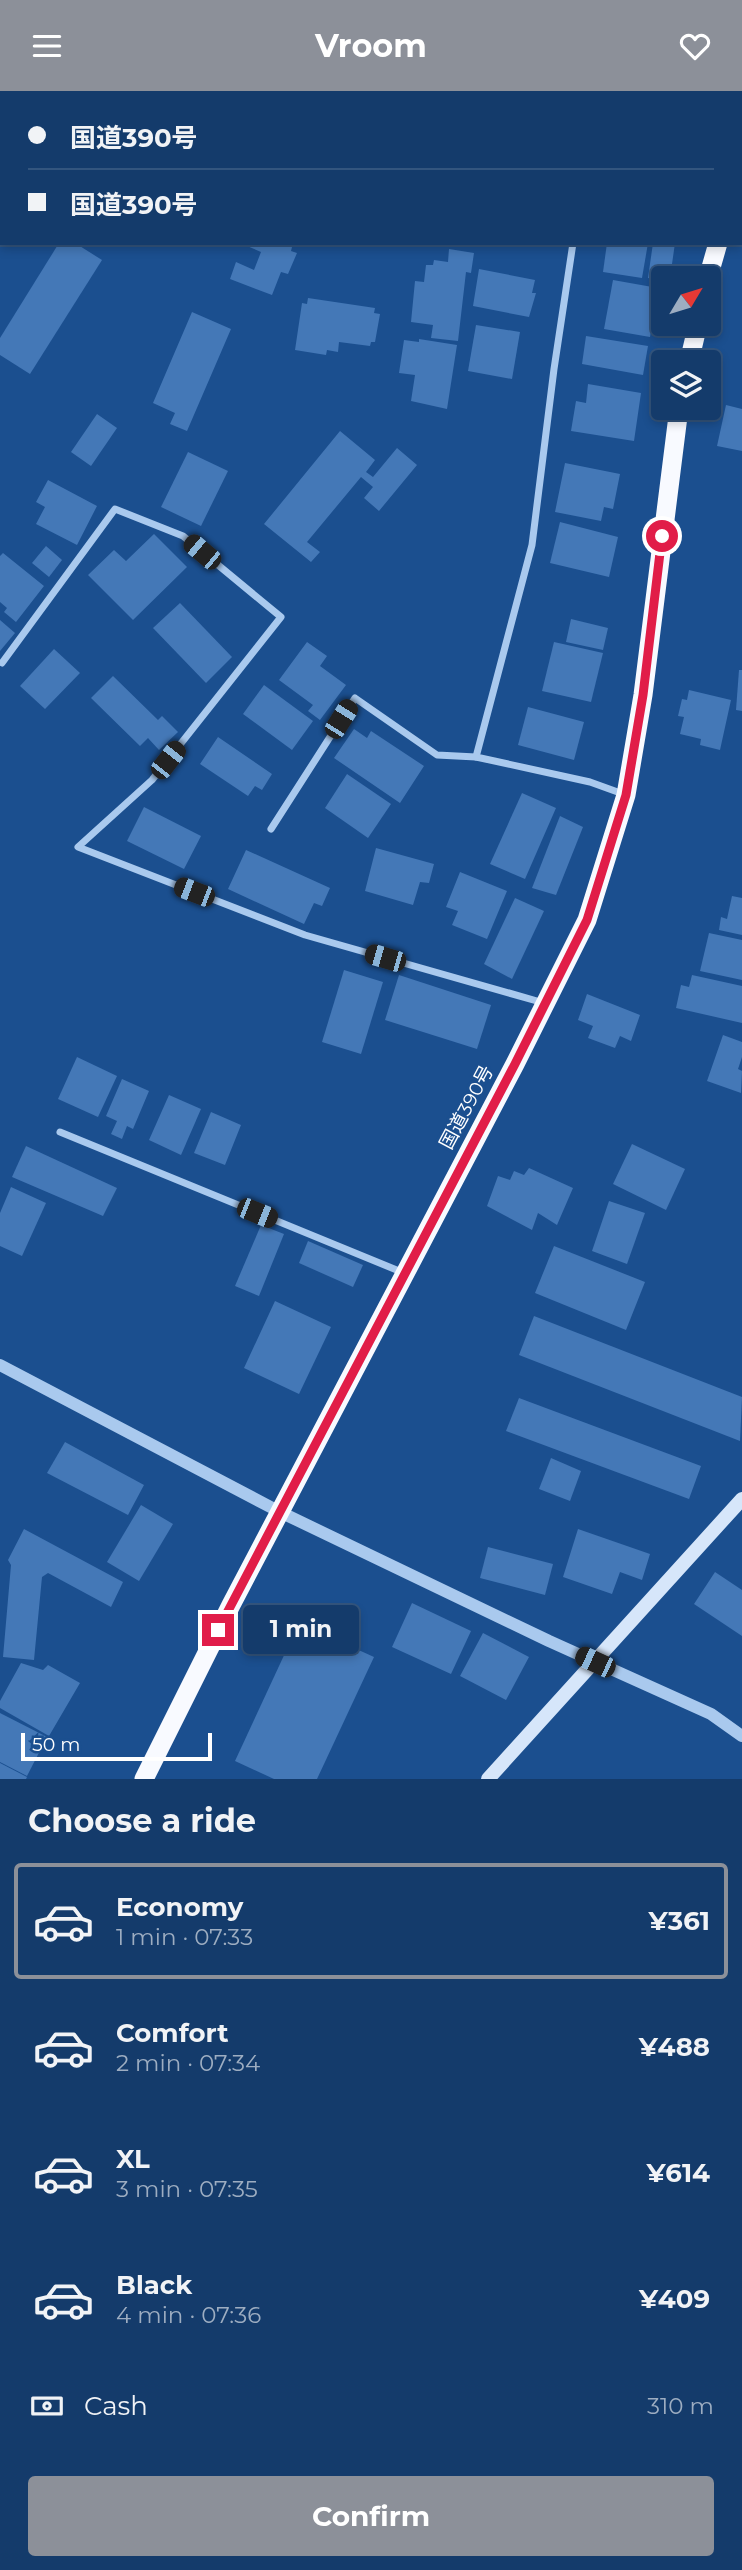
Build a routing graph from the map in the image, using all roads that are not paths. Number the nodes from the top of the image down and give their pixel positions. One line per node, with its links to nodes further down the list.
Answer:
1 (573, 245): 6 (street)
2 (717, 245): 3 (highway)
3 (711, 266)
4 (677, 420): 7 (highway, 国道390号)
5 (2, 663): 9 (street)
6 (477, 757): 7 (street); 8 (street)
7 (626, 795): 9 (highway, 国道390号)
8 (271, 829)
9 (544, 1003): 11 (highway, 国道390号)
10 (60, 1132): 11 (street)
11 (405, 1273): 14 (highway, 国道390号)
12 (0, 1365): 14 (street)
13 (742, 1499): 15 (main road)
14 (280, 1512): 15 (street); 17 (highway, 国道390号)
15 (595, 1662): 16 (street); 18 (main road)
16 (742, 1736)
17 (144, 1779)
18 (488, 1779)

